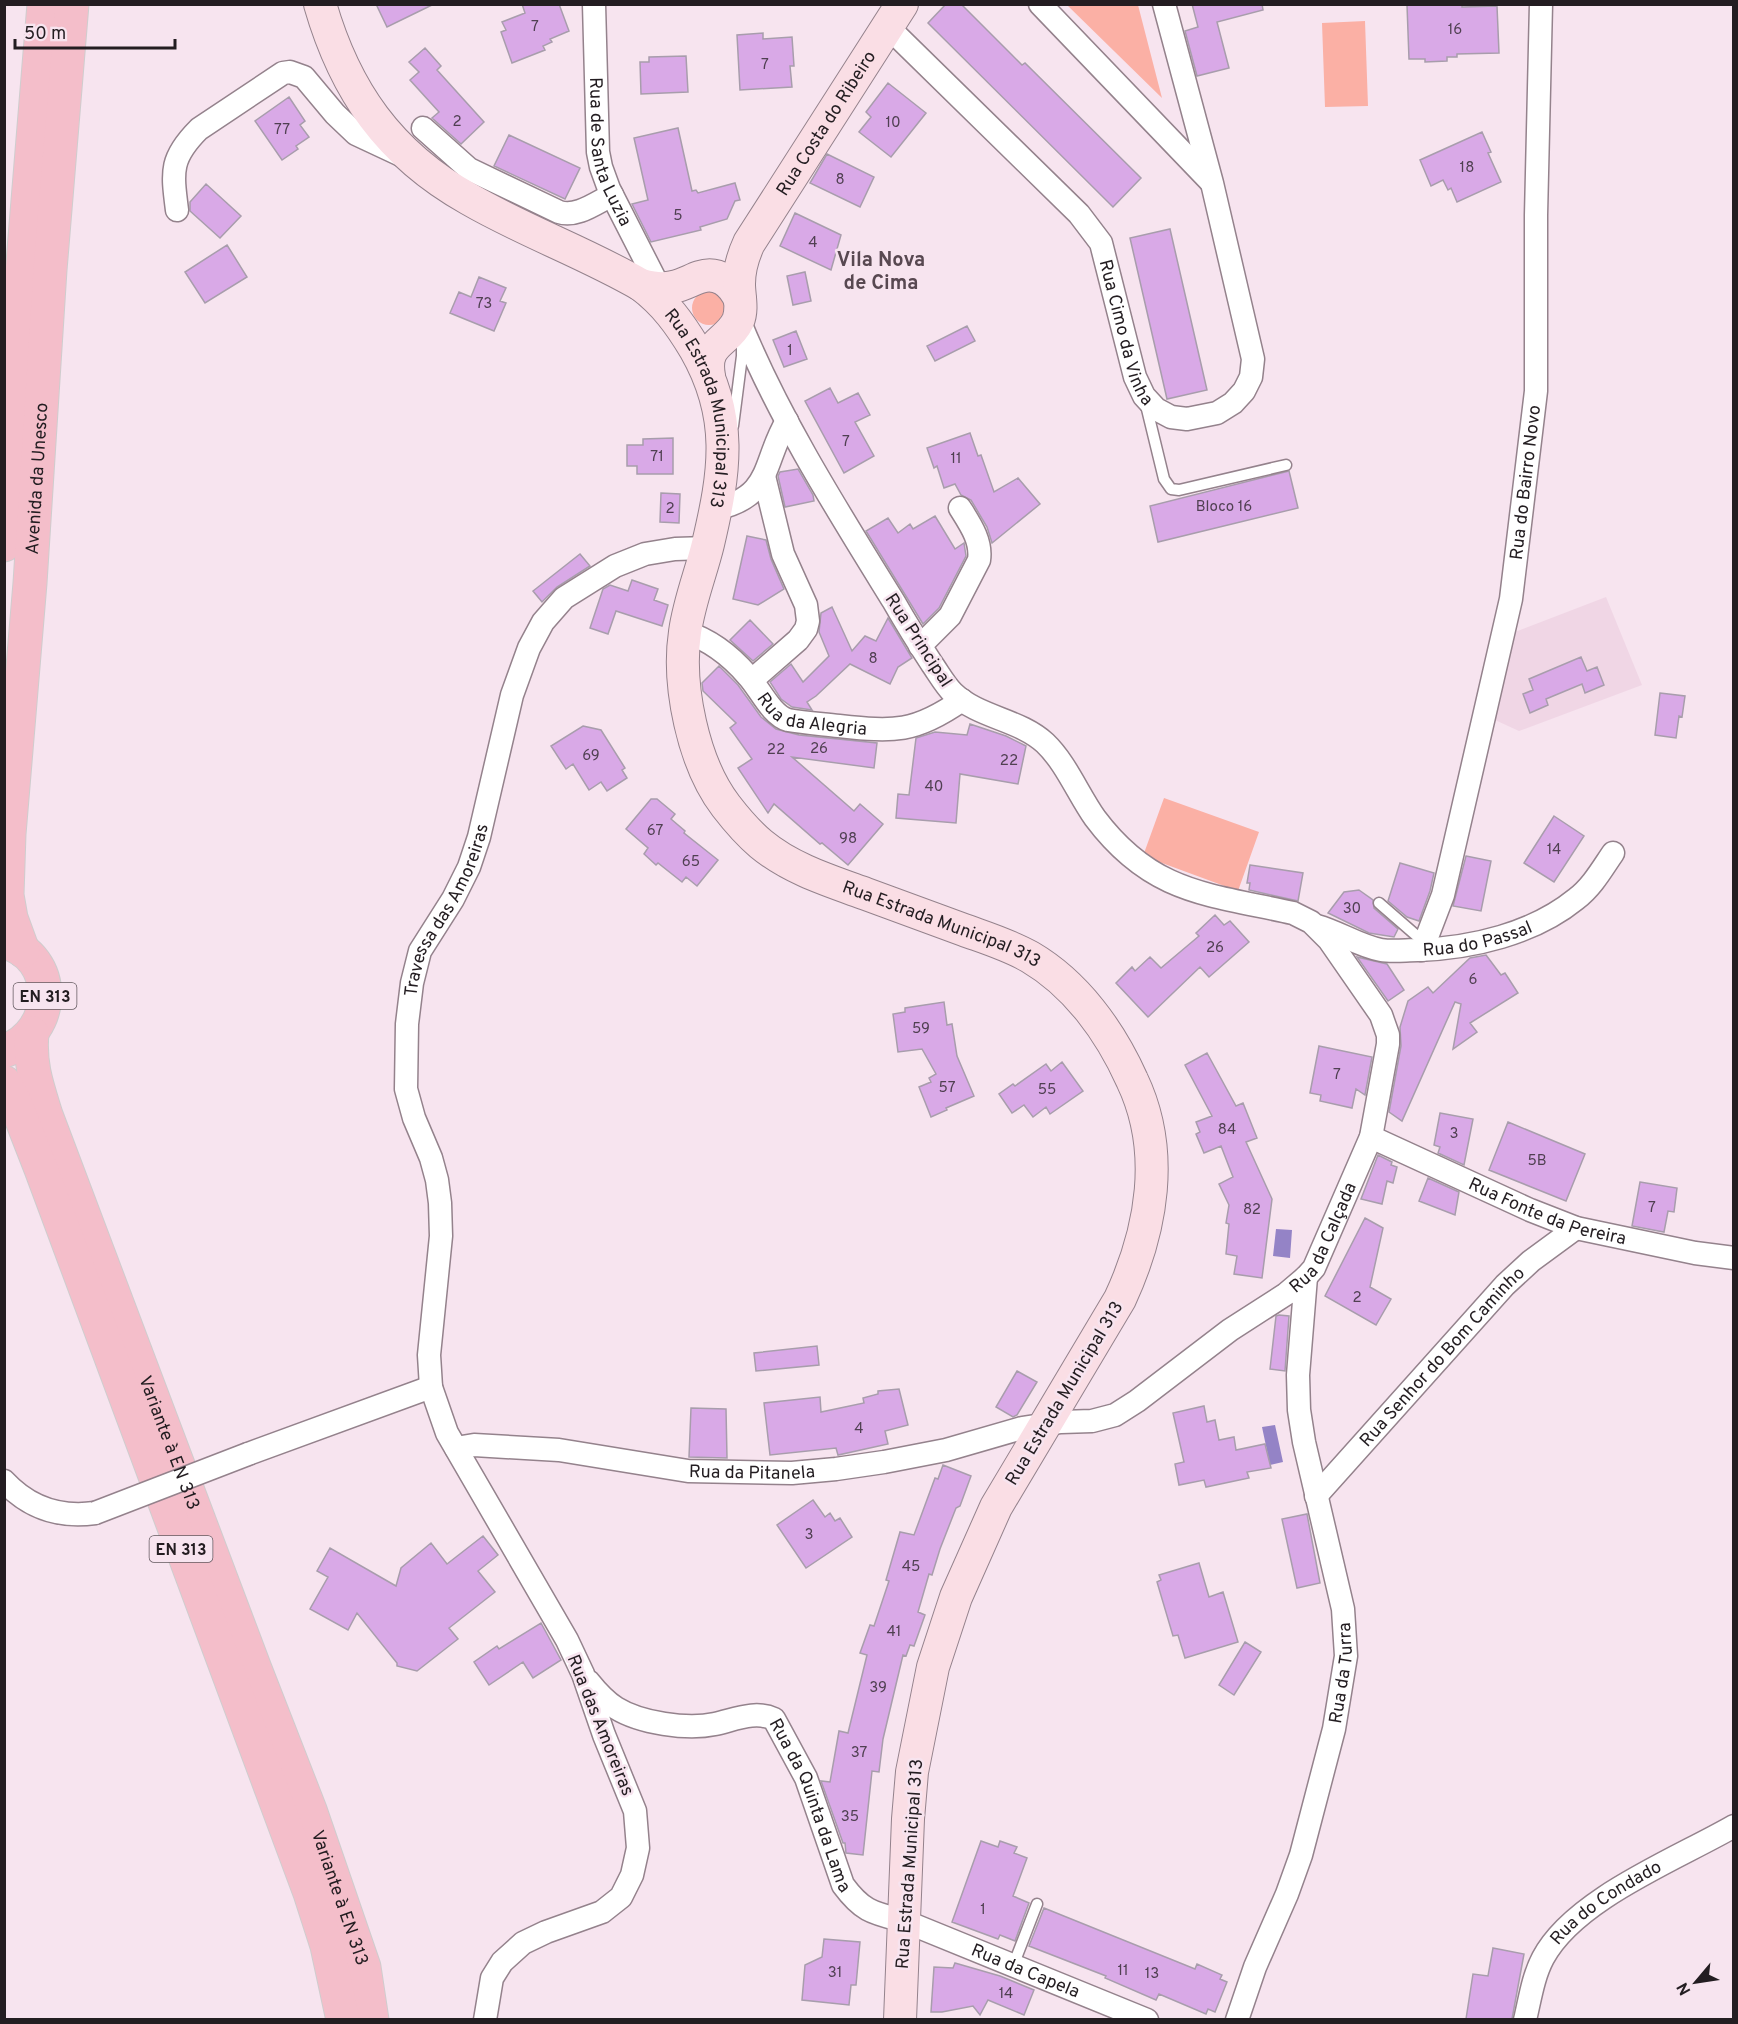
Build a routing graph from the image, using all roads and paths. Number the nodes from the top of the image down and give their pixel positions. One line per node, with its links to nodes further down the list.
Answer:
1 (44, 4): 27 (main road, Avenida da Unesco)
2 (72, 4): 36 (main road, Avenida da Unesco / EN 313)
3 (320, 4): 10 (main road, Rua Estrada Municipal 313)
4 (594, 4): 12 (street, Rua de Santa Luzia)
5 (1040, 4): 11 (street)
6 (1164, 4): 11 (street, Rua Cimo da Vinha)
7 (1541, 4): 37 (street, Rua do Bairro Novo)
8 (895, 15): 14 (main road, Rua Costa do Ribeiro); 20 (street, Rua Cimo da Vinha)
9 (423, 128): 12 (street)
10 (415, 161): 13 (street); 16 (main road, Rua Estrada Municipal 313)
11 (1212, 183): 20 (street, Rua Cimo da Vinha)
12 (612, 195): 16 (street, Rua de Santa Luzia)
13 (177, 210)
14 (749, 243): 15 (main road); 17 (main road)
15 (700, 279): 16 (main road); 17 (main road); 18 (main road)
16 (650, 287): 18 (main road, Rua Estrada Municipal 313)
17 (734, 318): 18 (main road); 19 (main road); 21 (street, Rua Principal); 23 (lane)
18 (683, 330): 19 (main road, Rua Estrada Municipal 313)
19 (709, 376): 23 (main road, Rua Estrada Municipal 313)
20 (1144, 396): 22 (lane)
21 (787, 421): 24 (street); 30 (street, Rua Principal)
22 (1286, 465)
23 (722, 467): 26 (main road, Rua Estrada Municipal 313)
24 (764, 476): 26 (street); 31 (street)
25 (960, 508): 30 (street)
26 (716, 509): 28 (main road, Rua Estrada Municipal 313)
27 (4, 545)
28 (707, 548): 29 (main road, Rua Estrada Municipal 313); 45 (street, Travessa das Amoreiras)
29 (685, 632): 31 (street, Rua da Alegria); 46 (main road, Rua Estrada Municipal 313)
30 (921, 646): 32 (street, Rua Principal)
31 (752, 680): 32 (street, Rua da Alegria)
32 (962, 700): 35 (street, Rua Principal)
33 (1613, 853): 37 (street, Rua do Passal)
34 (1379, 903): 37 (lane)
35 (1316, 926): 37 (street, Rua do Passal); 41 (street, Rua da Calçada)
36 (14, 946): 38 (main road, EN 313)
37 (1424, 946)
38 (32, 1033): 39 (main road, EN 313); 56 (main road, Variante à EN 313 / EN 313)
39 (4, 1051)
40 (4, 1082): 55 (main road, Variante à EN 313 / EN 313)
41 (1371, 1137): 42 (street, Rua Fonte da Pereira); 44 (street, Rua da Calçada)
42 (1576, 1228): 43 (street, Rua Fonte da Pereira); 49 (street, Rua Senhor do Bom Caminho)
43 (1734, 1258)
44 (1306, 1277): 46 (street, Rua da Calçada); 49 (street, Rua da Turra)
45 (430, 1387): 47 (street, Rua das Amoreiras); 48 (street, bridge)
46 (1047, 1424): 47 (street, Rua da Pitanela); 53 (main road, Rua Estrada Municipal 313)
47 (456, 1448): 50 (street, Rua das Amoreiras)
48 (4, 1481)
49 (1316, 1496): 60 (street, Rua da Turra)
50 (583, 1674): 53 (street, Rua da Quinta da Lama); 57 (street, Rua das Amoreiras)
51 (1734, 1826): 61 (street, Rua do Condado)
52 (1037, 1904): 54 (lane)
53 (904, 1921): 54 (street, Rua da Capela); 58 (main road, Rua Estrada Municipal 313)
54 (1014, 1966): 59 (street, Rua da Capela)
55 (343, 2019)
56 (372, 2019)
57 (485, 2019)
58 (900, 2019)
59 (1147, 2019)
60 (1237, 2019)
61 (1525, 2019)

